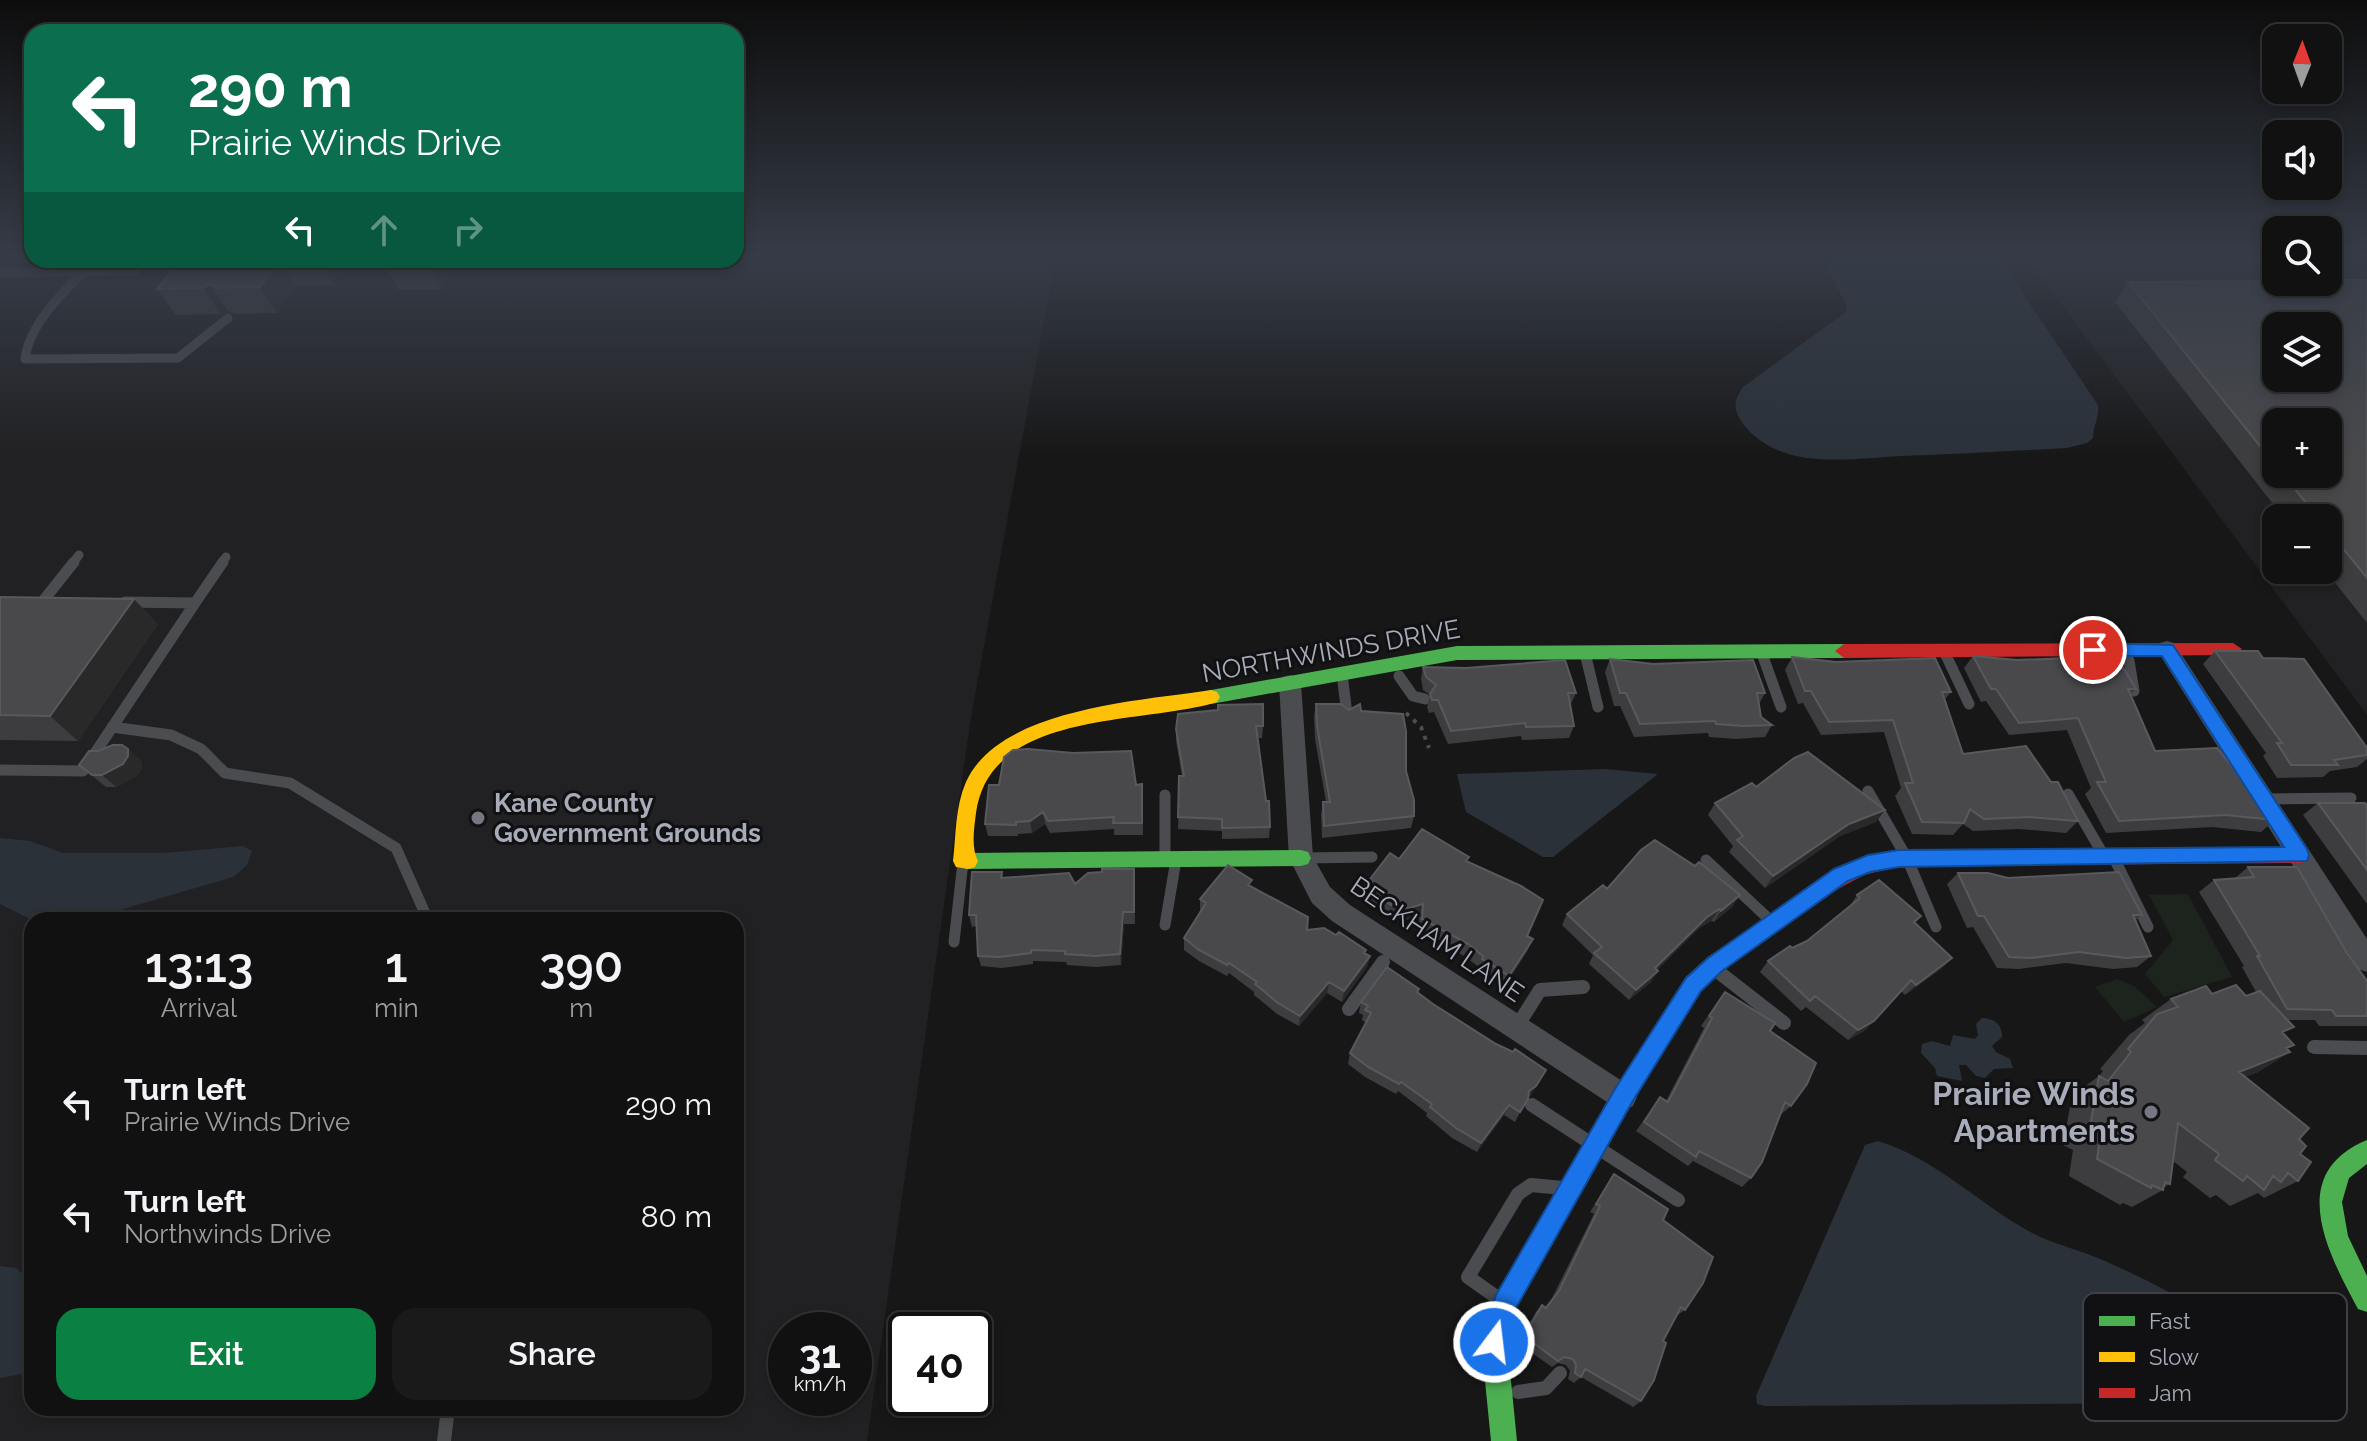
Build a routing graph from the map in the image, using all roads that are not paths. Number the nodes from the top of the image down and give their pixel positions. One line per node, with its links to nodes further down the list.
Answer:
1 (42, 322): 2 (lane)
2 (223, 322)
3 (79, 555): 6 (lane)
4 (226, 557): 9 (lane)
5 (29, 601): 6 (lane)
6 (43, 601): 7 (lane)
7 (59, 601)
8 (119, 602): 9 (lane)
9 (195, 603): 25 (lane)
10 (2123, 649): 11 (street, NORTHWINDS DRIVE); 14 (street, NORTHWINDS DRIVE); 19 (lane)
11 (2167, 649): 12 (street, NORTHWINDS DRIVE); 31 (street)
12 (2233, 649)
13 (1761, 651): 14 (street, NORTHWINDS DRIVE); 15 (street, NORTHWINDS DRIVE); 23 (lane)
14 (1943, 651): 21 (lane)
15 (1585, 653): 16 (street, NORTHWINDS DRIVE); 22 (lane)
16 (1342, 674): 18 (street, NORTHWINDS DRIVE); 24 (lane)
17 (1399, 676): 20 (lane)
18 (1290, 683): 35 (street, BECKHAM LANE); 39 (street, NORTHWINDS DRIVE)
19 (2134, 691)
20 (1425, 699)
21 (1969, 704)
22 (1598, 707)
23 (1781, 707)
24 (1347, 714)
25 (112, 727): 26 (lane); 40 (lane)
26 (0, 770)
27 (1868, 791): 36 (lane)
28 (2068, 794): 33 (lane)
29 (1165, 795): 37 (lane)
30 (2351, 798): 31 (lane)
31 (2263, 799): 32 (street)
32 (2300, 855): 33 (street); 46 (street)
33 (2109, 856): 36 (street); 44 (lane)
34 (1372, 857): 35 (lane)
35 (1301, 858): 37 (street); 52 (street, BECKHAM LANE)
36 (1907, 858): 41 (street); 43 (lane)
37 (1170, 860): 39 (street); 42 (lane)
38 (1706, 860): 41 (lane)
39 (963, 861): 45 (lane)
40 (424, 912)
41 (1773, 923): 48 (street)
42 (1165, 925)
43 (1936, 927)
44 (2148, 927)
45 (954, 942)
46 (2367, 961)
47 (1383, 962): 50 (lane)
48 (1713, 967): 51 (lane); 55 (street)
49 (1583, 987): 52 (lane)
50 (1349, 1009)
51 (1784, 1023)
52 (1515, 1028): 55 (street, BECKHAM LANE)
53 (2314, 1047): 54 (lane)
54 (2367, 1048)
55 (1623, 1097): 57 (street)
56 (1532, 1105): 57 (lane)
57 (1597, 1146): 59 (street); 60 (lane)
58 (2367, 1151): 61 (street)
59 (1572, 1189): 62 (street); 62 (lane)
60 (1678, 1200)
61 (2367, 1300)
62 (1504, 1304): 67 (street)
63 (1560, 1373): 64 (lane)
64 (1518, 1392)
65 (447, 1416): 66 (lane)
66 (444, 1441)
67 (1504, 1441)

